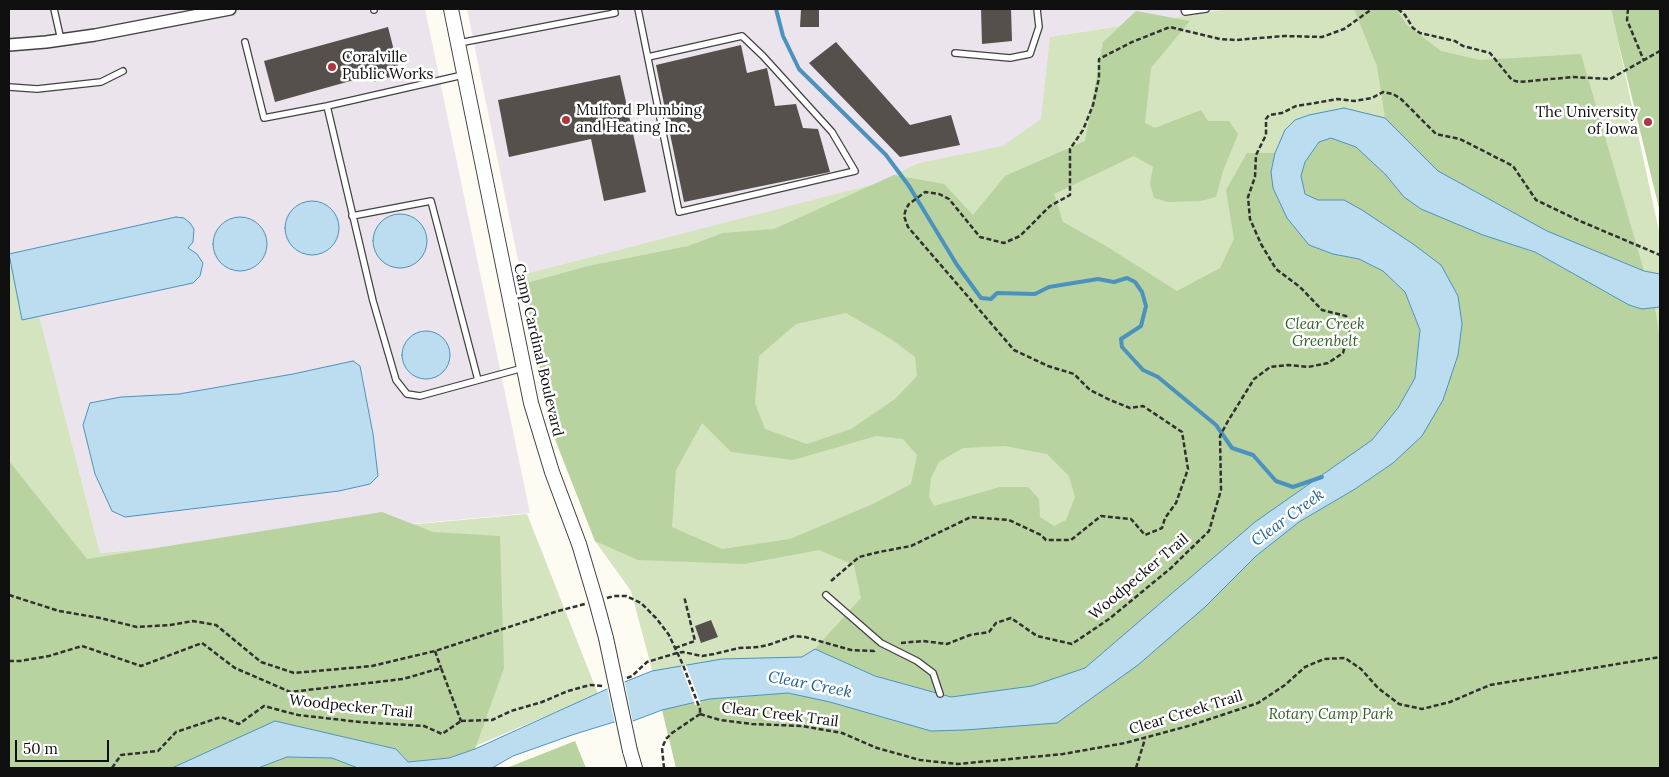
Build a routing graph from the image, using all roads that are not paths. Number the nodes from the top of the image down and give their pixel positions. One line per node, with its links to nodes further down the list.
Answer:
1 (54, 9): 9 (lane)
2 (230, 9): 9 (street)
3 (450, 9): 12 (street, Camp Cardinal Boulevard)
4 (614, 9): 12 (lane)
5 (638, 9): 14 (lane)
6 (1037, 9): 13 (lane)
7 (1184, 9): 8 (lane)
8 (1206, 9)
9 (61, 40): 11 (street)
10 (245, 42): 18 (lane)
11 (9, 44)
12 (457, 44): 16 (street, Camp Cardinal Boulevard)
13 (955, 53)
14 (648, 56): 14 (lane)
15 (123, 71): 17 (lane)
16 (464, 75): 18 (lane); 20 (street, Camp Cardinal Boulevard)
17 (9, 87)
18 (327, 106): 19 (lane)
19 (352, 216): 21 (lane); 21 (lane)
20 (523, 368): 21 (lane); 24 (street, Camp Cardinal Boulevard, bridge)
21 (478, 380)
22 (826, 595): 23 (lane)
23 (940, 694)
24 (635, 768)

